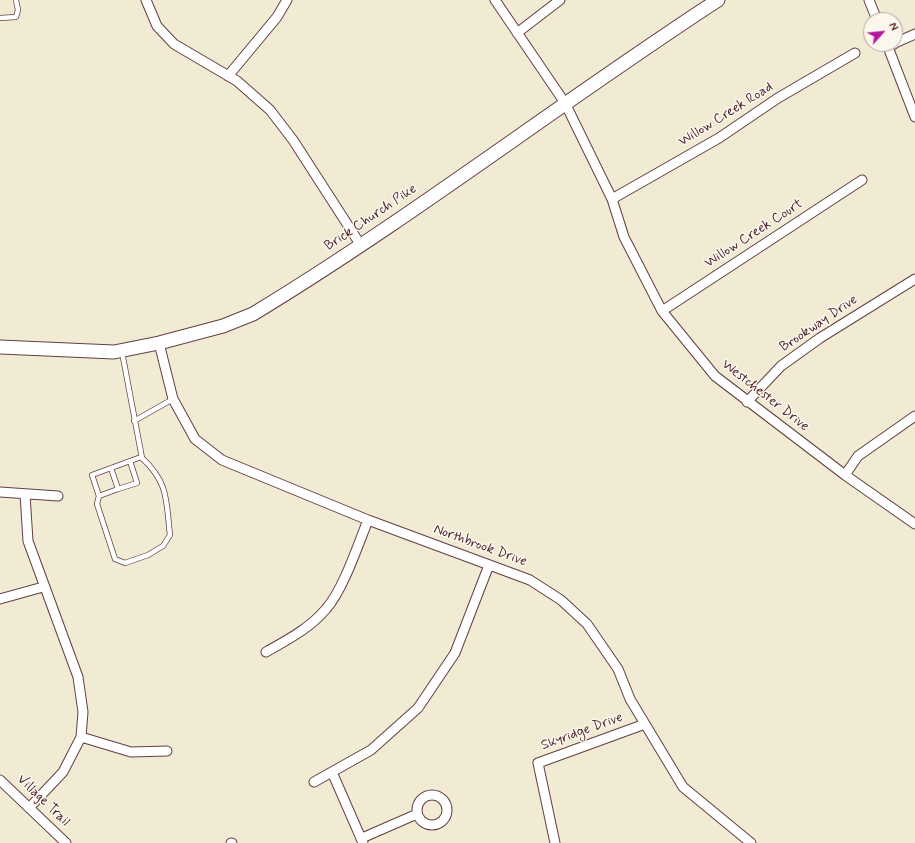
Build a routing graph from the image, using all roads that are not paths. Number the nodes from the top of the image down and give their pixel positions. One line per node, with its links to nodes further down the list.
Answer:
1 (16, 0): 9 (lane)
2 (146, 0): 15 (street)
3 (287, 0): 15 (street)
4 (495, 0): 10 (street, Westchester Drive)
5 (560, 0): 10 (street)
6 (718, 0): 16 (main road, Brick Church Pike)
7 (869, 0): 8 (street)
8 (874, 12)
9 (0, 18)
10 (517, 33): 16 (street, Westchester Drive)
11 (915, 34): 12 (street)
12 (903, 40)
13 (893, 52): 17 (street)
14 (855, 53): 19 (street, Willow Creek Road)
15 (228, 76): 20 (street)
16 (565, 103): 19 (street, Westchester Drive); 20 (main road, Brick Church Pike)
17 (915, 117)
18 (862, 180): 22 (street, Willow Creek Court)
19 (612, 199): 22 (street, Westchester Drive)
20 (360, 244): 23 (main road, Brick Church Pike)
21 (915, 279): 27 (street, Brookway Drive)
22 (662, 311): 27 (street, Westchester Drive)
23 (159, 343): 25 (main road, Brick Church Pike); 26 (street, Northbrook Drive)
24 (0, 347): 25 (main road, Brick Church Pike)
25 (122, 350): 29 (lane)
26 (173, 399): 29 (lane); 39 (street, Northbrook Drive)
27 (747, 402): 33 (street, Westchester Drive)
28 (915, 416): 33 (street)
29 (134, 421): 30 (lane)
30 (141, 457): 31 (lane); 38 (lane)
31 (130, 461): 32 (lane); 34 (lane)
32 (111, 468): 34 (lane); 38 (lane)
33 (845, 475): 40 (street, Westchester Drive)
34 (118, 489): 38 (lane)
35 (0, 492): 36 (street)
36 (25, 494): 37 (street); 42 (street)
37 (58, 496)
38 (99, 496)
39 (368, 520): 41 (street, Northbrook Drive); 44 (street)
40 (915, 524)
41 (489, 564): 45 (street, Northbrook Drive); 48 (street)
42 (44, 587): 43 (street); 46 (street)
43 (0, 599)
44 (266, 652)
45 (645, 724): 55 (street, Skyridge Drive); 56 (street, Northbrook Drive)
46 (81, 738): 47 (street); 51 (street)
47 (167, 751)
48 (332, 772): 50 (street); 53 (street)
49 (0, 780): 51 (street, Village Trail)
50 (314, 782)
51 (29, 808): 54 (street, Village Trail)
52 (417, 814): 53 (street)
53 (363, 840)
54 (66, 843)
55 (555, 843)
56 (751, 843)

